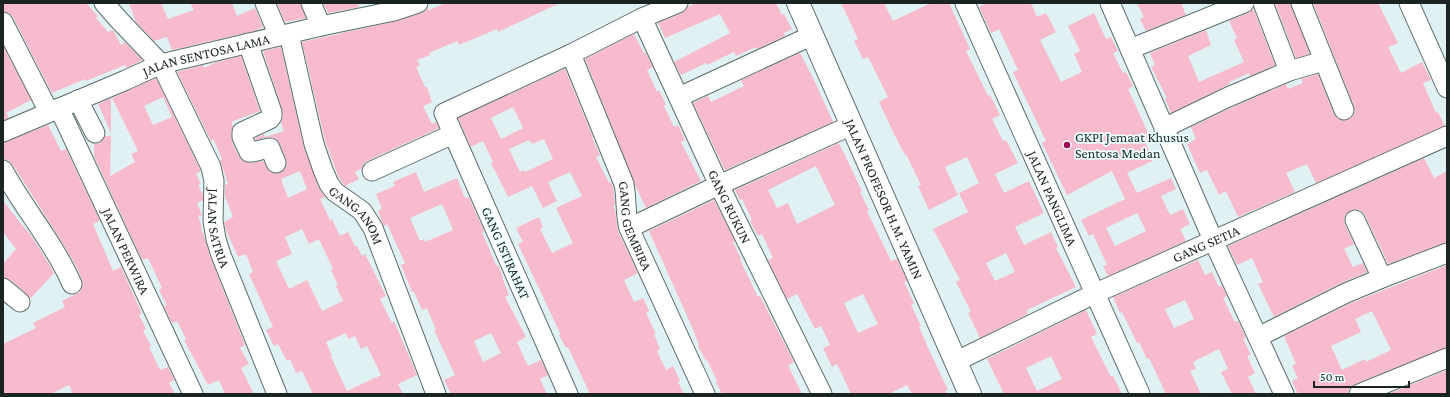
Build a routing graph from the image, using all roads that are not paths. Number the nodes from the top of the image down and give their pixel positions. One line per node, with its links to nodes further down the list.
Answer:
1 (104, 3): 24 (street, JALAN SATRIA)
2 (265, 3): 18 (street, GANG ANOM)
3 (311, 3): 17 (street)
4 (418, 3): 14 (street, JALAN SENTOSA LAMA)
5 (678, 3): 15 (street)
6 (798, 3): 19 (main road, JALAN PROFESOR H.M. YAMIN)
7 (814, 3): 31 (main road, JALAN PROFESOR H.M. YAMIN)
8 (966, 3): 48 (street, JALAN PANGLIMA)
9 (1110, 3): 21 (street)
10 (1244, 3): 21 (street)
11 (1263, 3): 25 (street)
12 (1301, 3): 23 (street)
13 (1409, 3): 26 (street)
14 (393, 7): 17 (street, JALAN SENTOSA LAMA)
15 (642, 18): 22 (street); 27 (street, GANG RUKUN)
16 (3, 22): 29 (street, JALAN PERWIRA)
17 (321, 26): 18 (street, JALAN SENTOSA LAMA)
18 (284, 35): 20 (street, JALAN SENTOSA LAMA); 55 (street, GANG ANOM)
19 (813, 35): 27 (street); 31 (main road, JALAN PROFESOR H.M. YAMIN)
20 (248, 43): 24 (street, JALAN SENTOSA LAMA); 37 (street)
21 (1130, 49): 32 (street)
22 (571, 54): 35 (street, GANG ISTIRAHAT); 42 (street, GANG GEMBIRA)
23 (1324, 61): 25 (street); 30 (street)
24 (161, 64): 28 (street, JALAN SENTOSA LAMA); 54 (street, JALAN SATRIA)
25 (1290, 71): 32 (street)
26 (1446, 82)
27 (679, 97): 40 (street, GANG RUKUN)
28 (78, 100): 29 (street, JALAN SENTOSA LAMA); 34 (street)
29 (54, 110): 33 (street, JALAN SENTOSA LAMA); 53 (street, JALAN PERWIRA)
30 (1344, 110)
31 (854, 116): 40 (street); 51 (main road, JALAN PROFESOR H.M. YAMIN); 59 (main road, JALAN PROFESOR H.M. YAMIN)
32 (1164, 128): 43 (street)
33 (3, 132)
34 (94, 133)
35 (453, 134): 39 (street); 56 (street, GANG ISTIRAHAT)
36 (1447, 136): 43 (street, GANG SETIA)
37 (276, 163)
38 (3, 170): 46 (street)
39 (372, 171)
40 (719, 185): 42 (street); 58 (street, GANG RUKUN)
41 (1355, 220): 45 (street)
42 (629, 228): 57 (street, GANG GEMBIRA)
43 (1213, 240): 48 (street, GANG SETIA); 50 (street)
44 (1447, 253): 45 (street)
45 (1382, 278): 50 (street)
46 (72, 284)
47 (3, 288): 49 (street)
48 (1096, 293): 51 (street, GANG SETIA); 61 (street, JALAN PANGLIMA)
49 (20, 302)
50 (1258, 337): 62 (street)
51 (967, 356): 60 (main road, JALAN PROFESOR H.M. YAMIN)
52 (1447, 358): 63 (street)
53 (193, 394)
54 (277, 394)
55 (436, 394)
56 (568, 394)
57 (705, 394)
58 (822, 394)
59 (970, 394)
60 (984, 394)
61 (1140, 394)
62 (1284, 394)
63 (1359, 394)

